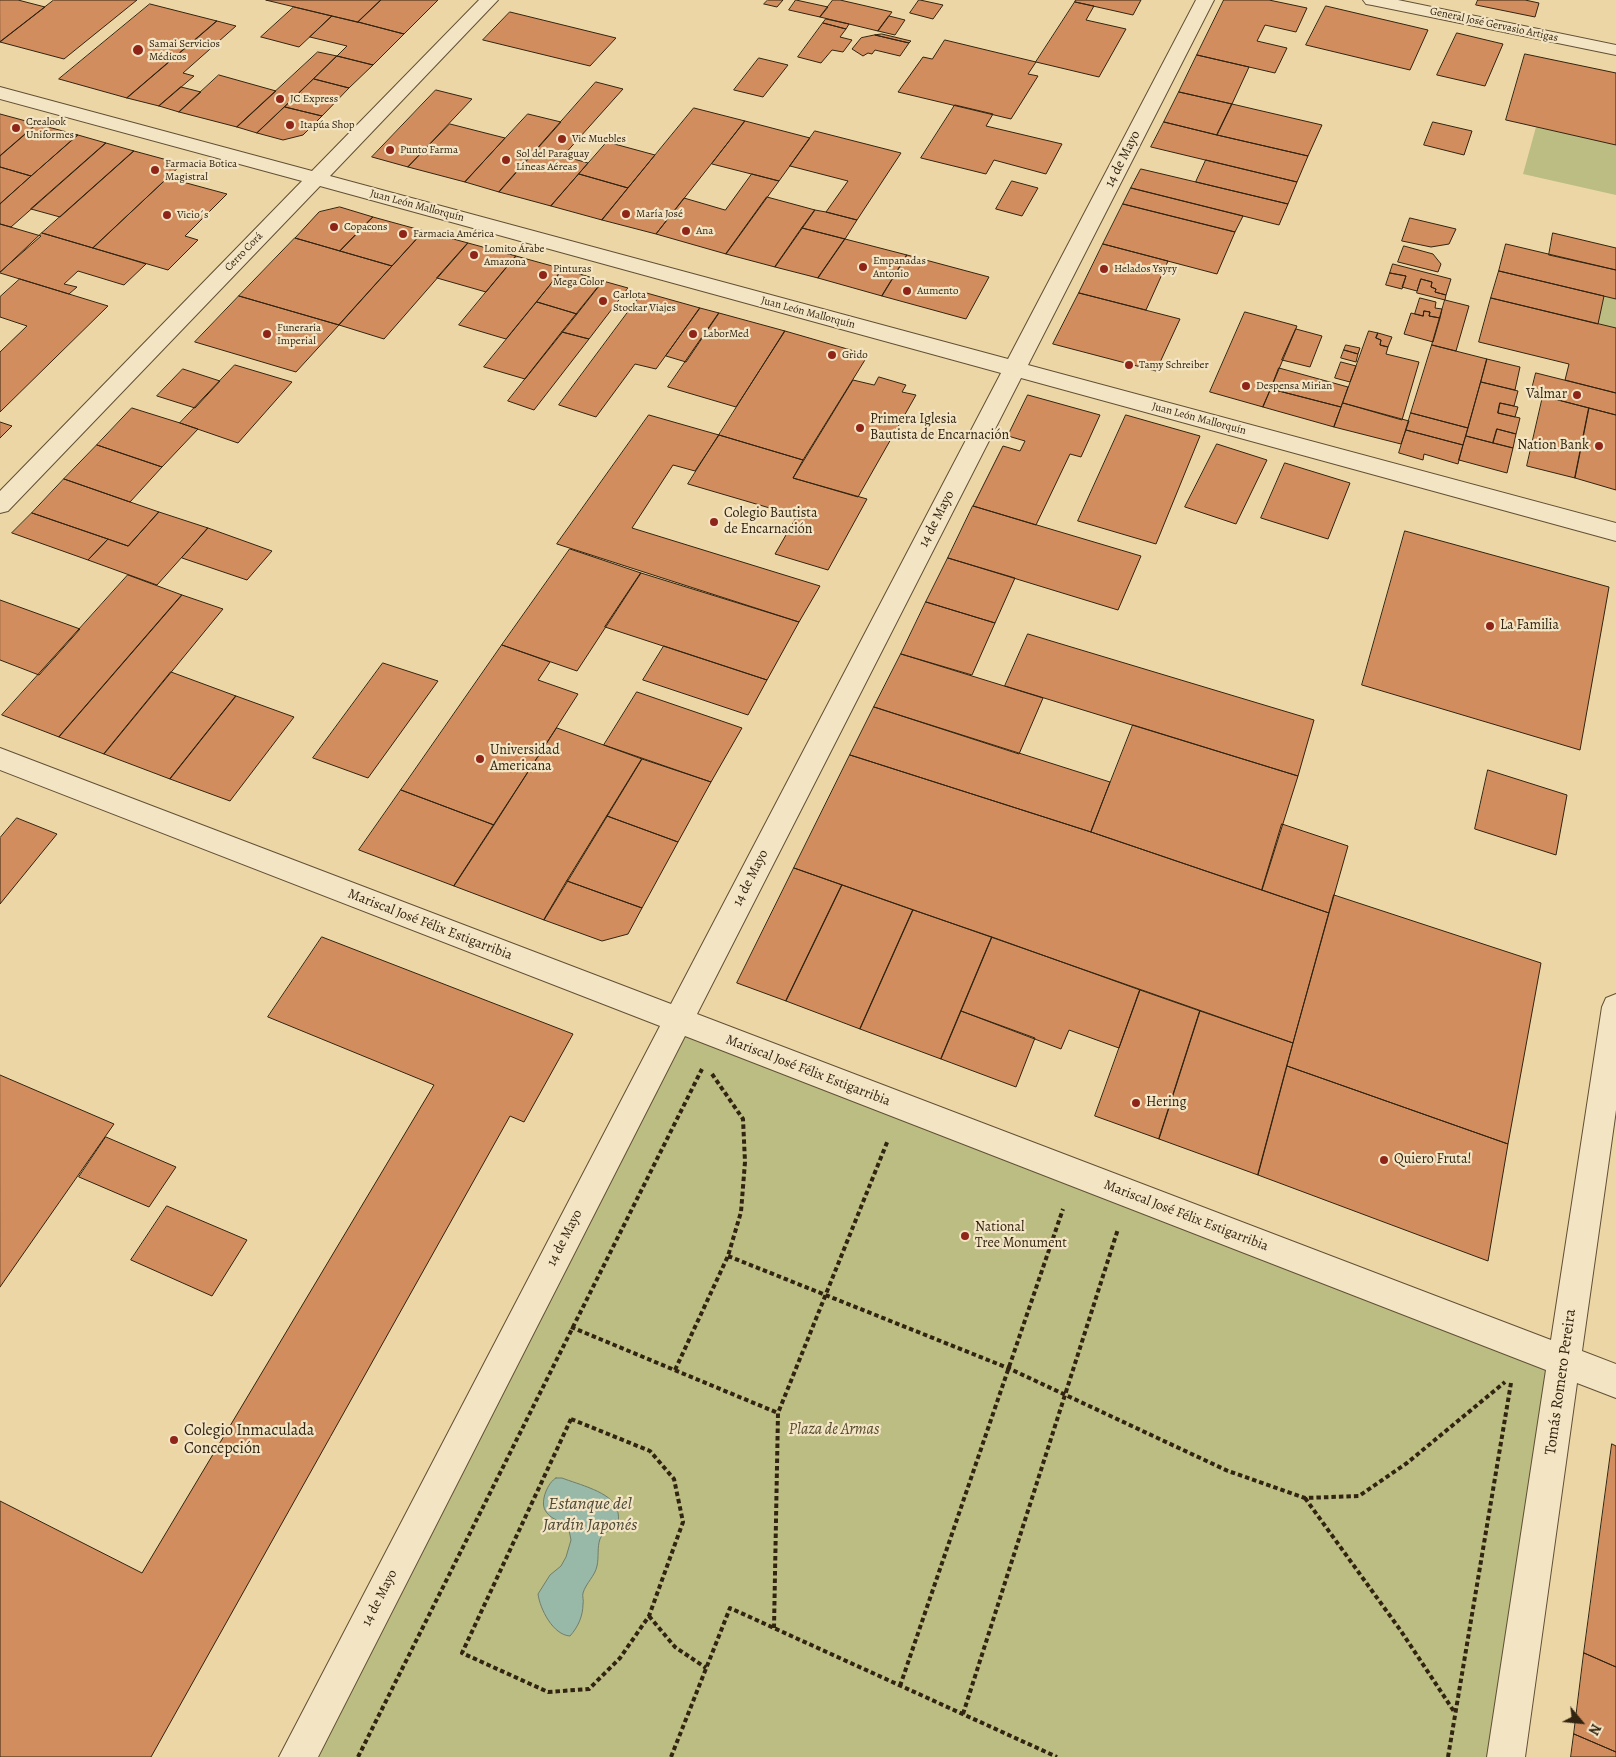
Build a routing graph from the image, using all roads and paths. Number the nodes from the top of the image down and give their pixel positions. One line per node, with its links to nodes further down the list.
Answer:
1 (489, 0): 6 (street, Cerro Corá)
2 (1205, 0): 7 (street, 14 de Mayo)
3 (1372, 0): 4 (street, General José Gervasio Artigas)
4 (1616, 50)
5 (0, 93): 6 (street, Juan León Mallorquín)
6 (316, 178): 7 (street, Juan León Mallorquín); 8 (street, Cerro Corá)
7 (1014, 369): 9 (street, Juan León Mallorquín); 12 (street, 14 de Mayo)
8 (0, 505)
9 (1616, 532)
10 (0, 759): 12 (street, Mariscal José Félix Estigarribia)
11 (1616, 1007): 19 (street, Tomás Romero Pereira)
12 (678, 1021): 19 (street, Mariscal José Félix Estigarribia); 32 (street, 14 de Mayo)
13 (890, 1136): 17 (path)
14 (1064, 1203): 20 (path)
15 (1119, 1224): 23 (path)
16 (728, 1256): 17 (path); 18 (path); 21 (path)
17 (826, 1296): 20 (path); 24 (path)
18 (571, 1326): 21 (path); 33 (path)
19 (1564, 1361): 22 (street, Mariscal José Félix Estigarribia); 37 (street, Tomás Romero Pereira)
20 (1008, 1368): 23 (path); 29 (path)
21 (675, 1370): 24 (path)
22 (1616, 1382)
23 (1065, 1395): 25 (path); 31 (path)
24 (778, 1413): 27 (path)
25 (1305, 1498): 30 (path); 30 (path)
26 (649, 1616): 26 (path); 28 (path)
27 (774, 1628): 28 (path); 29 (path)
28 (706, 1668): 34 (path)
29 (900, 1686): 31 (path)
30 (1455, 1713): 36 (path)
31 (963, 1714): 35 (path)
32 (298, 1757)
33 (358, 1757)
34 (671, 1757)
35 (1057, 1757)
36 (1448, 1757)
37 (1506, 1757)

